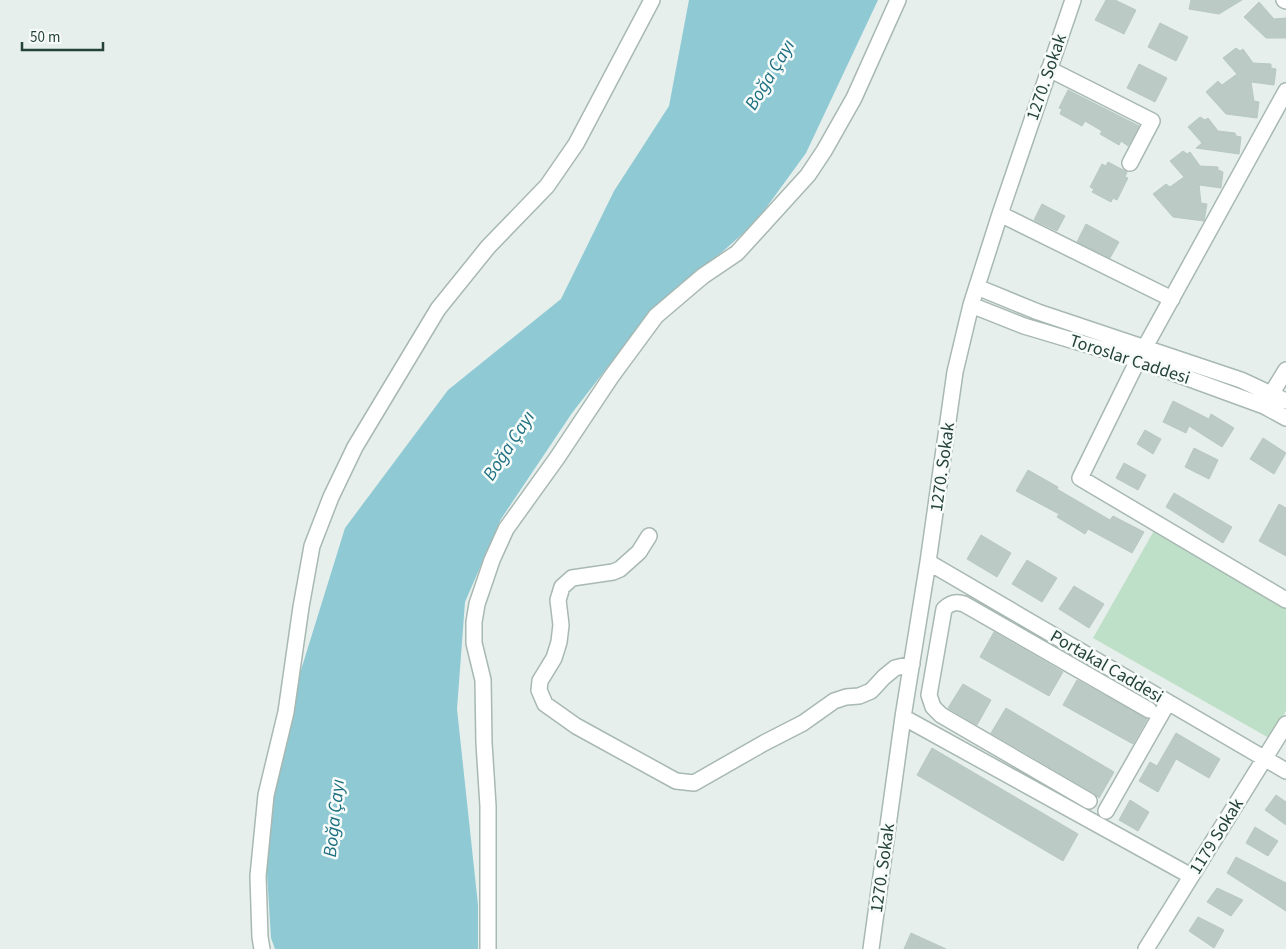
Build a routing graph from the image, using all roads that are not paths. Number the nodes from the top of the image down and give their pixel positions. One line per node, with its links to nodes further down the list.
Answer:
1 (652, 0): 30 (street)
2 (898, 0): 31 (street)
3 (1073, 0): 4 (street, 1270. Sokak)
4 (1049, 69): 6 (street); 7 (street, 1270. Sokak)
5 (1286, 90): 9 (street)
6 (1130, 164)
7 (1000, 214): 8 (street, 1270. Sokak); 9 (street)
8 (977, 287): 10 (street, 1270. Sokak); 11 (street, Toroslar Caddesi)
9 (1172, 299): 11 (street)
10 (971, 305): 11 (street, Toroslar Caddesi); 17 (street, 1270. Sokak)
11 (1142, 353): 13 (street, Toroslar Caddesi); 18 (street)
12 (1286, 370): 13 (street)
13 (1268, 400): 14 (street, Toroslar Caddesi); 15 (street, Toroslar Caddesi)
14 (1286, 401)
15 (1286, 418)
16 (649, 536): 20 (street)
17 (928, 562): 20 (street, 1270. Sokak); 21 (street, Portakal Caddesi)
18 (1286, 600)
19 (937, 653): 20 (street); 22 (street); 27 (street)
20 (913, 657): 23 (street, 1270. Sokak)
21 (1168, 702): 25 (street, Portakal Caddesi); 28 (street)
22 (1149, 710)
23 (903, 717): 29 (street); 32 (street, 1270. Sokak)
24 (1286, 724): 25 (street, 1179 Sokak)
25 (1264, 758): 26 (street, Portakal Caddesi); 29 (street, 1179 Sokak)
26 (1286, 770)
27 (1089, 800)
28 (1106, 810)
29 (1191, 876): 33 (street, 1179 Sokak)
30 (262, 949)
31 (488, 949)
32 (871, 949)
33 (1146, 949)

